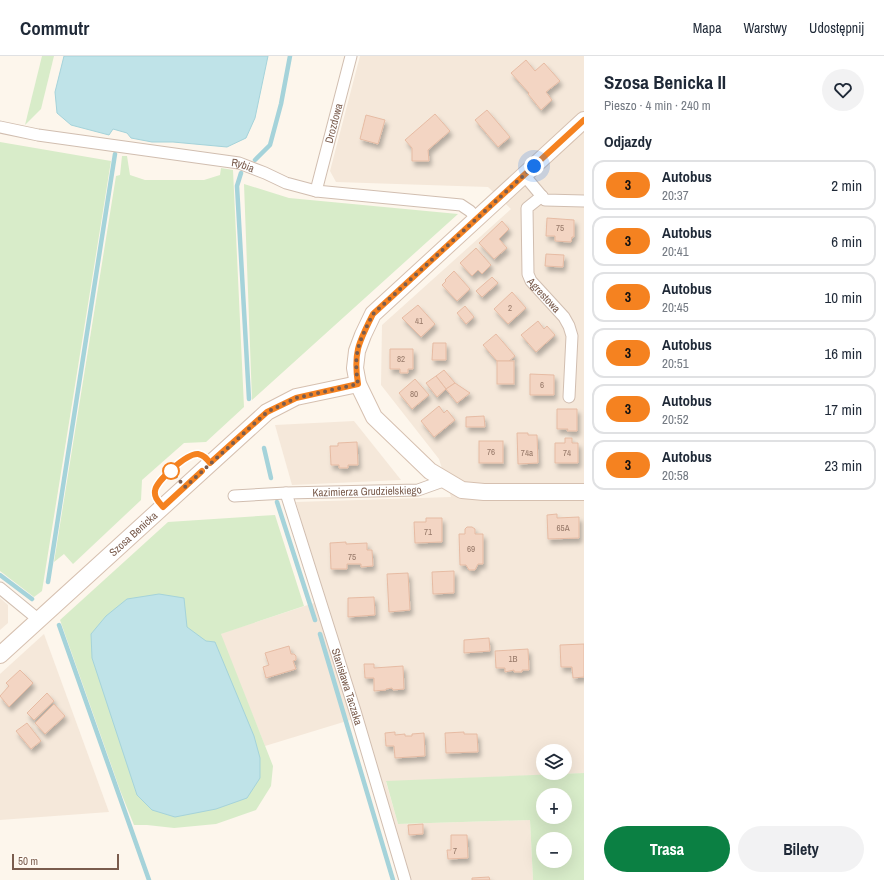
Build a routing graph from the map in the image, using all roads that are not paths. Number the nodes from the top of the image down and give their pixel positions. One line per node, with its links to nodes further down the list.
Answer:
1 (351, 56): 5 (street, Drozdowa)
2 (584, 120): 4 (street)
3 (0, 127): 5 (street, Rybia)
4 (524, 175): 6 (street); 8 (street)
5 (316, 191): 8 (street, Rybia)
6 (542, 196): 7 (street); 10 (street, Agrestowa)
7 (584, 201)
8 (477, 219): 9 (street)
9 (358, 384): 11 (street, Kazimierza Grudzielskiego); 16 (street, Szosa Benicka)
10 (569, 397)
11 (446, 480): 12 (street, Kazimierza Grudzielskiego); 13 (street, Kazimierza Grudzielskiego)
12 (584, 492)
13 (286, 494): 14 (street, Kazimierza Grudzielskiego); 18 (street, Stanisława Taczaka)
14 (234, 496)
15 (0, 588): 16 (street)
16 (41, 618): 17 (street, Szosa Benicka)
17 (0, 655)
18 (405, 880)

